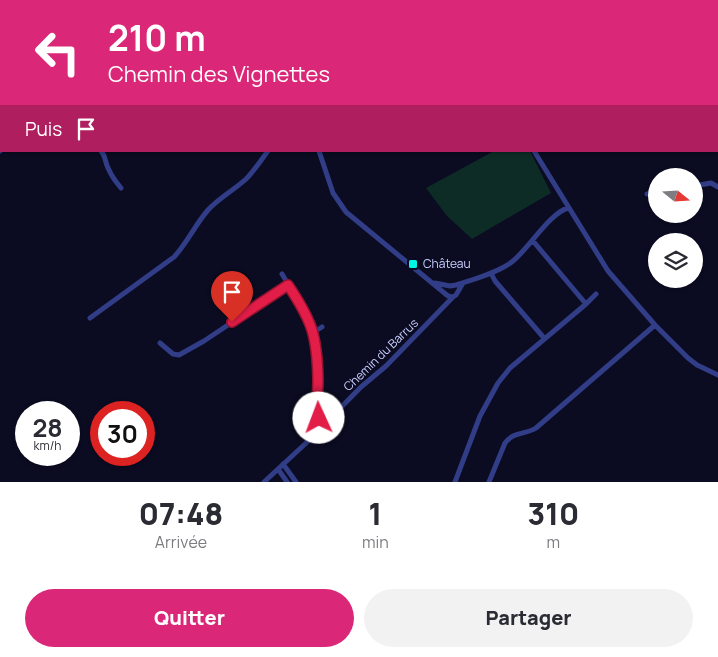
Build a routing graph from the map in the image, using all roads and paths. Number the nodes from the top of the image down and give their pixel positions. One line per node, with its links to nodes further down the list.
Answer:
1 (102, 152): 7 (street)
2 (267, 152): 20 (street)
3 (319, 152): 12 (street)
4 (535, 152): 8 (street)
5 (703, 184): 6 (street)
6 (718, 187)
7 (121, 188)
8 (568, 208): 9 (street); 21 (street)
9 (532, 241): 10 (street); 19 (street)
10 (490, 273): 13 (street); 24 (street)
11 (282, 274): 14 (street)
12 (432, 282): 15 (street); 17 (street)
13 (463, 283): 15 (street); 16 (street)
14 (288, 285): 23 (street); 25 (street)
15 (451, 285): 16 (street); 17 (street)
16 (457, 291): 17 (street)
17 (449, 294): 27 (street, Chemin du Barrus)
18 (596, 294): 19 (street)
19 (586, 304): 24 (street)
20 (90, 318)
21 (655, 326): 26 (street); 34 (street)
22 (322, 327): 23 (street)
23 (314, 332): 27 (street)
24 (544, 338): 33 (street)
25 (160, 343)
26 (717, 374)
27 (323, 426): 28 (street, Chemin du Barrus)
28 (283, 464): 29 (street, Chemin du Barrus); 32 (street)
29 (278, 469): 30 (street, Chemin du Barrus); 31 (street)
30 (264, 482)
31 (287, 482)
32 (296, 482)
33 (455, 482)
34 (489, 482)

